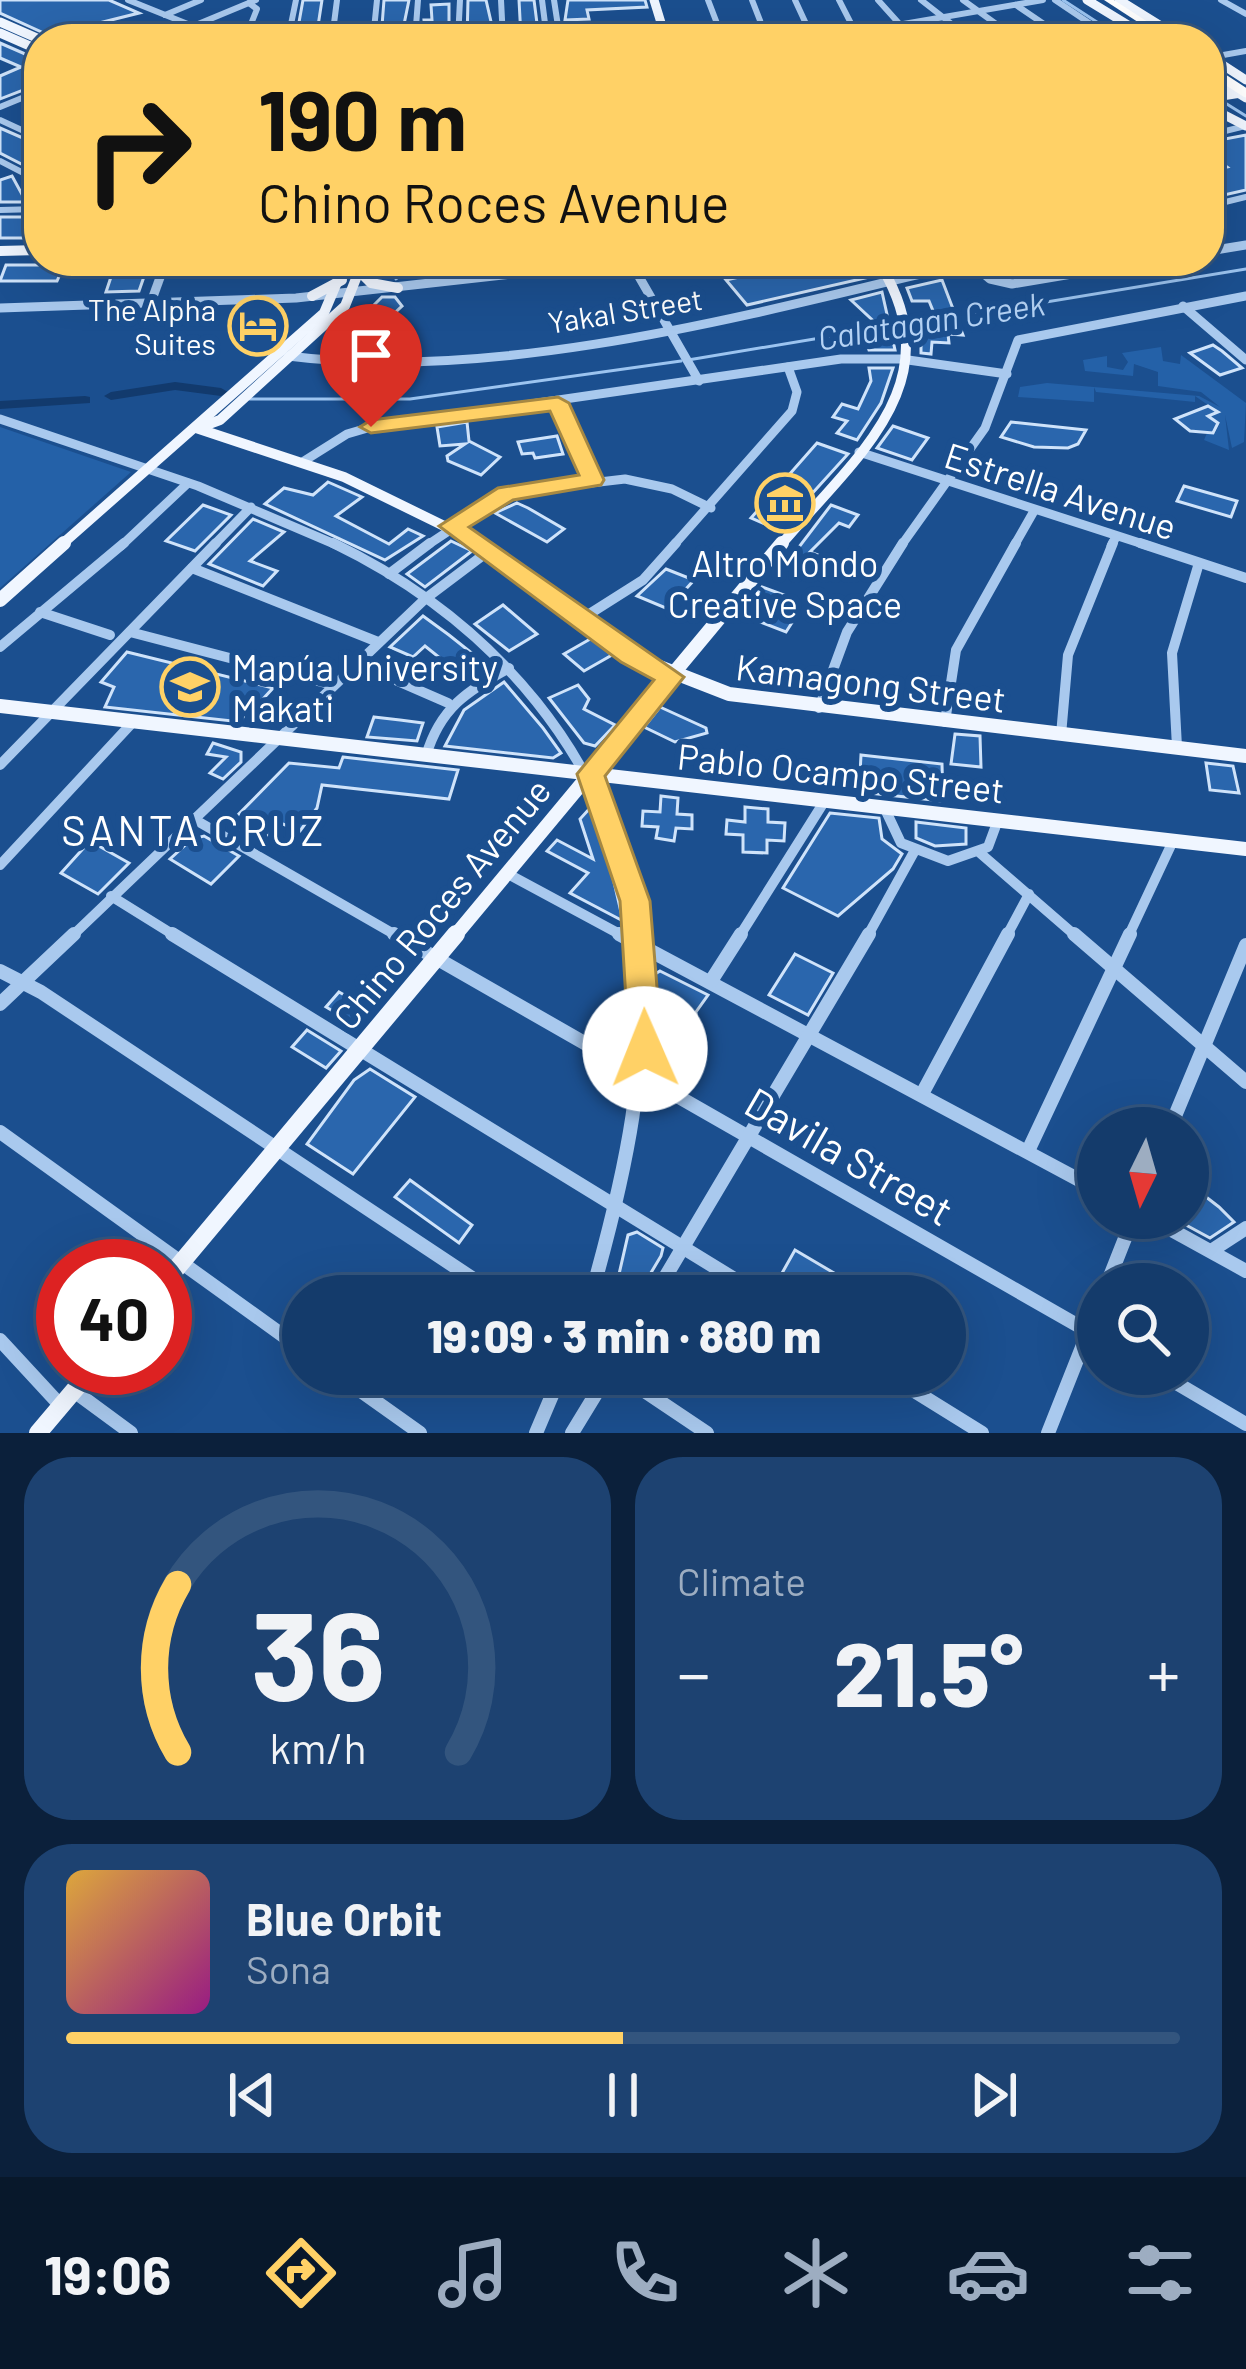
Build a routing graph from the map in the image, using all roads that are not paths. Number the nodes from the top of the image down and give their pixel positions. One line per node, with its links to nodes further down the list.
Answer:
1 (201, 0): 16 (street)
2 (878, 0): 20 (street)
3 (920, 0): 17 (street)
4 (963, 0): 14 (street)
5 (1043, 0): 13 (street)
6 (1055, 0): 25 (street)
7 (1087, 0): 26 (main road)
8 (1222, 0): 9 (street); 15 (street)
9 (1231, 0)
10 (136, 1): 16 (street)
11 (1108, 1): 27 (highway); 28 (highway)
12 (252, 2): 19 (street)
13 (1012, 3): 14 (street); 24 (street)
14 (980, 12): 17 (street); 23 (street)
15 (1246, 14)
16 (165, 15): 18 (street)
17 (944, 18): 21 (street); 22 (street)
18 (188, 24)
19 (198, 24)
20 (899, 24)
21 (912, 24)
22 (952, 24)
23 (996, 24)
24 (1044, 24)
25 (1091, 24)
26 (1126, 24)
27 (1136, 24)
28 (1149, 24)
29 (0, 120): 30 (street)
30 (22, 130)
31 (161, 276): 48 (street)
32 (343, 276): 41 (main road)
33 (359, 276): 44 (main road)
34 (368, 276): 43 (main road)
35 (519, 276): 43 (street)
36 (638, 276): 52 (street)
37 (888, 276): 42 (main road, Chino Roces Avenue)
38 (908, 276): 42 (street, Yakal Street)
39 (986, 276): 40 (street)
40 (1060, 276)
41 (342, 280): 45 (main road); 46 (main road)
42 (891, 280): 52 (street, Yakal Street); 55 (main road, Chino Roces Avenue)
43 (398, 288): 44 (street)
44 (354, 292): 45 (street); 53 (main road)
45 (337, 293): 46 (street); 51 (main road)
46 (306, 296): 48 (street); 51 (main road)
47 (1246, 296): 49 (street)
48 (150, 305): 50 (street)
49 (1183, 306): 54 (street); 57 (street)
50 (0, 308)
51 (324, 313): 53 (main road)
52 (671, 329): 53 (street, Yakal Street); 58 (street)
53 (285, 355): 61 (main road); 62 (main road)
54 (1244, 356)
55 (908, 359): 56 (street); 57 (street); 63 (main road, Chino Roces Avenue)
56 (788, 367): 58 (street); 70 (street)
57 (1006, 374): 67 (street)
58 (699, 381): 59 (street)
59 (558, 403): 64 (street); 66 (street)
60 (0, 419): 65 (street)
61 (218, 427): 62 (main road, Kamagong Street); 64 (main road, Kamagong Street)
62 (196, 428): 65 (main road)
63 (859, 452): 67 (street, Estrella Avenue); 89 (main road, Chino Roces Avenue)
64 (304, 461): 72 (main road, Kamagong Street)
65 (148, 469): 68 (street); 80 (main road)
66 (592, 480): 70 (street); 72 (street)
67 (949, 482): 71 (street, Estrella Avenue); 93 (street)
68 (188, 483): 69 (street); 81 (street)
69 (251, 507): 76 (street); 77 (street)
70 (712, 508): 82 (street)
71 (1034, 511): 73 (street, Estrella Avenue); 96 (street)
72 (451, 526): 74 (main road, Kamagong Street); 77 (street)
73 (1116, 537): 75 (street, Estrella Avenue); 97 (street)
74 (490, 550): 79 (street); 82 (main road, Kamagong Street)
75 (1199, 563): 78 (street, Estrella Avenue); 99 (street)
76 (192, 568): 83 (street); 85 (street)
77 (389, 574): 79 (street)
78 (1246, 578)
79 (425, 599): 85 (street); 88 (street)
80 (0, 600)
81 (40, 612): 84 (street); 86 (street)
82 (583, 618): 89 (main road, Kamagong Street)
83 (130, 632): 90 (street); 94 (street)
84 (110, 635)
85 (378, 643): 87 (street)
86 (0, 646)
87 (356, 663): 90 (street); 91 (street)
88 (509, 668): 91 (street); 103 (street)
89 (671, 677): 93 (main road, Kamagong Street); 103 (main road, Chino Roces Avenue)
90 (333, 685): 98 (street)
91 (448, 703): 100 (street)
92 (0, 706): 94 (main road, Pablo Ocampo Street)
93 (819, 708): 96 (main road, Kamagong Street)
94 (52, 712): 95 (main road, Pablo Ocampo Street); 102 (street)
95 (133, 722): 98 (main road, Pablo Ocampo Street); 112 (street)
96 (945, 722): 97 (main road, Kamagong Street)
97 (1061, 735): 99 (main road, Kamagong Street)
98 (276, 740): 100 (main road, Pablo Ocampo Street); 106 (street)
99 (1177, 747): 101 (main road, Kamagong Street)
100 (426, 756): 103 (main road, Pablo Ocampo Street)
101 (1246, 756)
102 (0, 765)
103 (591, 774): 104 (main road, Pablo Ocampo Street); 113 (main road, Chino Roces Avenue); 116 (street)
104 (824, 802): 105 (main road, Pablo Ocampo Street); 121 (street)
105 (885, 809): 107 (main road, Pablo Ocampo Street); 110 (street)
106 (192, 818): 115 (street); 118 (street, Davila Street)
107 (998, 820): 108 (main road, Pablo Ocampo Street); 111 (street)
108 (1173, 841): 109 (main road, Pablo Ocampo Street); 119 (street)
109 (1246, 849)
110 (914, 852): 111 (street); 124 (street)
111 (980, 853): 114 (street)
112 (0, 865)
113 (508, 874): 116 (street); 118 (main road, Chino Roces Avenue)
114 (1029, 894): 119 (street); 129 (street)
115 (111, 896): 122 (street); 126 (street)
116 (641, 945): 121 (street); 127 (street)
117 (1246, 945): 125 (street)
118 (437, 959): 126 (main road, Chino Roces Avenue); 127 (street, Davila Street)
119 (1113, 969): 125 (street); 134 (street)
120 (0, 971): 122 (street)
121 (712, 981): 124 (street)
122 (22, 982): 123 (street); 133 (street)
123 (0, 1004)
124 (812, 1036): 129 (street); 132 (street)
125 (1204, 1048): 128 (street); 130 (street)
126 (359, 1051): 133 (main road, Chino Roces Avenue); 136 (street)
127 (642, 1079): 132 (street, Davila Street); 136 (street)
128 (1246, 1082)
129 (922, 1094): 134 (street)
130 (1179, 1107)
131 (0, 1132): 138 (street)
132 (748, 1138): 140 (street); 149 (street, Davila Street)
133 (274, 1150): 141 (main road, Chino Roces Avenue); 145 (street)
134 (1028, 1151): 135 (street)
135 (1077, 1178)
136 (617, 1207): 140 (street); 146 (street)
137 (1246, 1228): 142 (street)
138 (147, 1239)
139 (1189, 1239): 142 (street)
140 (683, 1247): 147 (street); 148 (street)
141 (192, 1249)
142 (1211, 1251): 143 (street)
143 (1246, 1270)
144 (192, 1271): 150 (street)
145 (467, 1275)
146 (596, 1275)
147 (667, 1275)
148 (728, 1275)
149 (1077, 1325)
150 (282, 1335)
151 (0, 1340): 160 (street)
152 (1077, 1369): 169 (street)
153 (70, 1395): 160 (main road)
154 (367, 1395): 164 (street)
155 (552, 1395): 165 (street)
156 (595, 1395): 166 (street)
157 (650, 1395): 167 (street)
158 (921, 1395): 168 (street)
159 (1197, 1395): 161 (street)
160 (68, 1398): 162 (main road); 163 (street)
161 (1246, 1424)
162 (38, 1433)
163 (131, 1433)
164 (420, 1433)
165 (536, 1433)
166 (572, 1433)
167 (707, 1433)
168 (982, 1433)
169 (1048, 1433)

